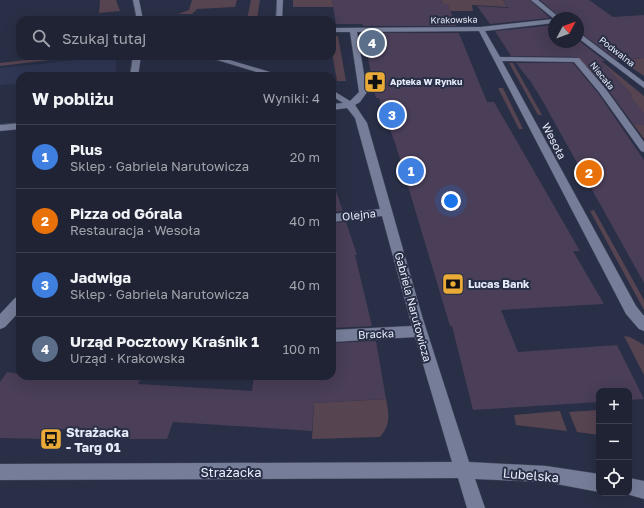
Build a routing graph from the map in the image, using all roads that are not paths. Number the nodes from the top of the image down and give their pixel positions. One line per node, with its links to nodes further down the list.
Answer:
1 (136, 0): 5 (street)
2 (280, 0): 6 (street)
3 (534, 0): 4 (street)
4 (549, 12)
5 (139, 16)
6 (278, 16)
7 (548, 22): 8 (street, Krakowska)
8 (481, 29): 10 (street, Krakowska); 12 (street, Wesoła)
9 (336, 30): 10 (street, Krakowska)
10 (353, 30): 19 (street)
11 (584, 39): 17 (street, Podwalna)
12 (498, 59): 23 (street, Niecała); 28 (street, Wesoła)
13 (136, 60): 15 (street)
14 (222, 60): 16 (street)
15 (135, 72)
16 (265, 72)
17 (644, 86)
18 (336, 96): 19 (street)
19 (351, 106): 20 (street); 24 (street, Gabriela Narutowicza)
20 (336, 107)
21 (16, 126): 22 (street)
22 (0, 128)
23 (644, 149)
24 (387, 212): 25 (street, Olejna); 29 (street, Gabriela Narutowicza)
25 (336, 218)
26 (16, 306): 27 (street)
27 (0, 323)
28 (644, 325)
29 (420, 331): 30 (street, Bracka); 31 (street, Gabriela Narutowicza)
30 (336, 336)
31 (463, 470): 32 (street, Strażacka); 33 (street, Lubelska); 36 (street, Gabriela Narutowicza)
32 (0, 472)
33 (596, 482)
34 (632, 488): 35 (street)
35 (644, 490)
36 (476, 508)

